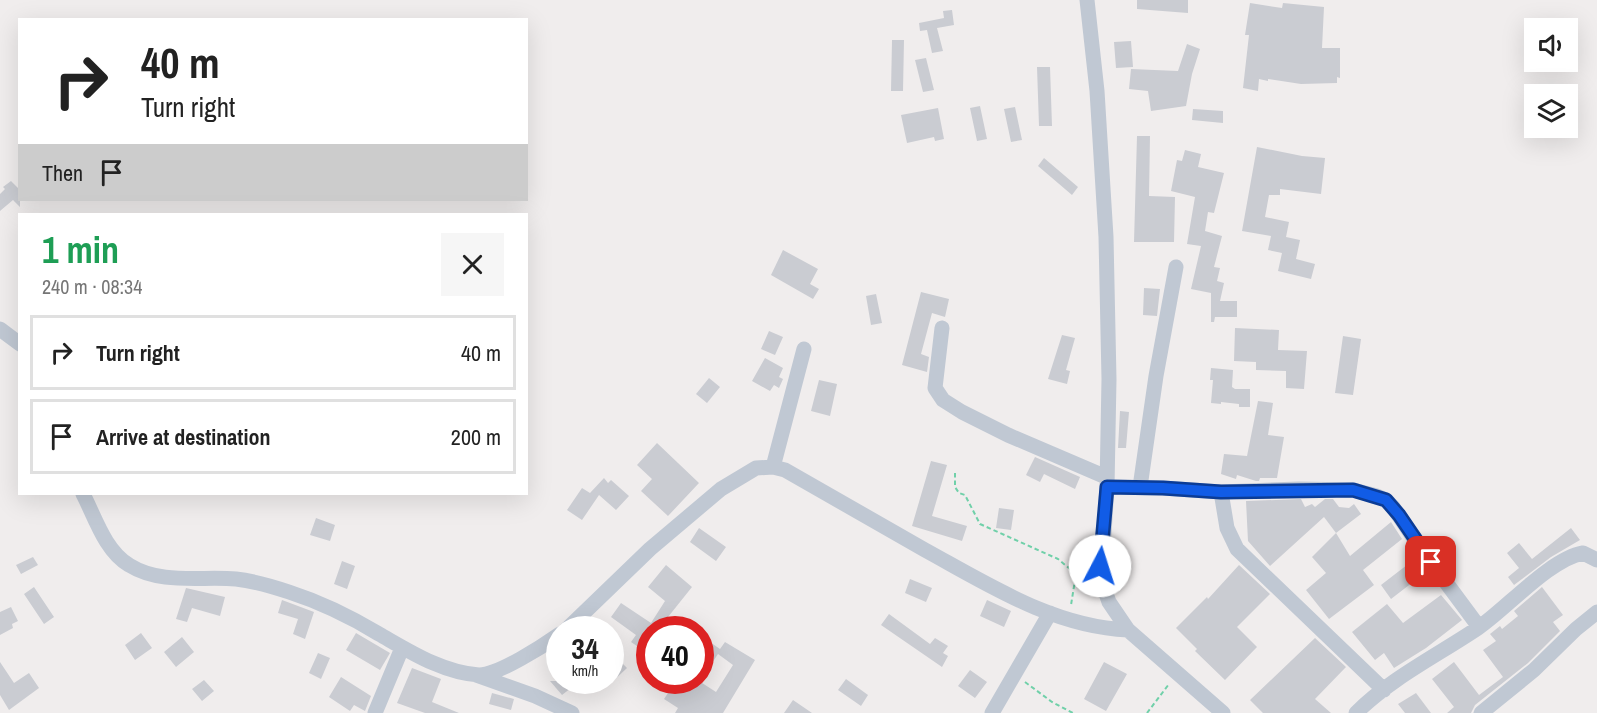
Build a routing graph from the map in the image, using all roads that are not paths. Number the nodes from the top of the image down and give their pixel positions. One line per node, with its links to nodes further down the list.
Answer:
1 (1087, 0): 8 (street)
2 (1176, 267): 9 (street)
3 (942, 328): 8 (street)
4 (0, 329): 5 (street)
5 (18, 343)
6 (804, 349): 7 (street)
7 (773, 467): 14 (street); 15 (street)
8 (1106, 482): 9 (street); 17 (street)
9 (1140, 487): 10 (street)
10 (1221, 492): 16 (street); 21 (street)
11 (84, 495): 19 (street)
12 (1597, 560): 16 (street)
13 (1597, 612): 27 (street)
14 (1050, 613): 17 (street); 25 (street)
15 (581, 616)
16 (1479, 627): 21 (street)
17 (1128, 630): 26 (street)
18 (546, 642): 20 (street)
19 (402, 648): 20 (street); 23 (street)
20 (476, 675): 24 (street)
21 (1384, 690): 22 (street)
22 (1359, 712)
23 (375, 713)
24 (572, 713)
25 (992, 713)
26 (1223, 713)
27 (1480, 713)

